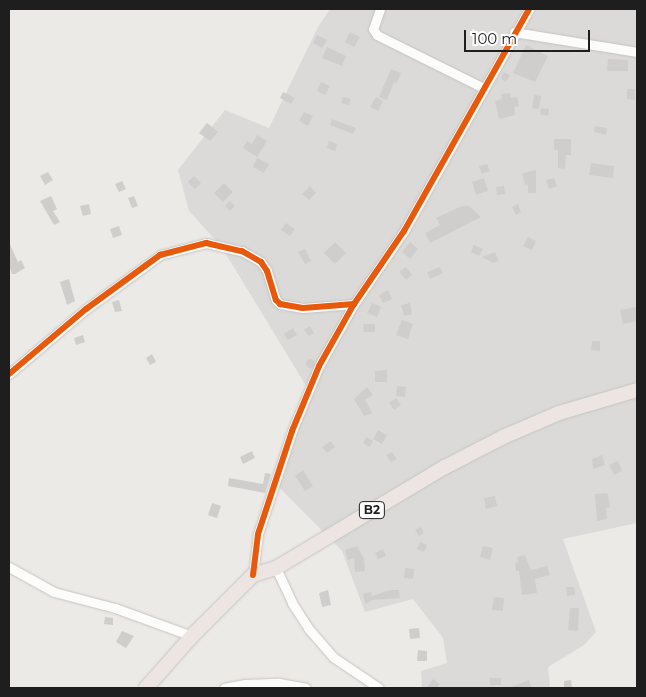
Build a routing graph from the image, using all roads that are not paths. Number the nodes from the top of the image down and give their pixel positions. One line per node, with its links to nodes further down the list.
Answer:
1 (380, 9): 5 (street)
2 (529, 9): 3 (street)
3 (514, 32): 4 (street); 5 (street)
4 (637, 52)
5 (484, 88): 6 (street)
6 (354, 304): 7 (street); 11 (street)
7 (9, 374)
8 (637, 390): 10 (highway, B2)
9 (9, 567): 12 (street)
10 (276, 568): 11 (highway, B2); 16 (street)
11 (253, 575): 12 (highway, B2)
12 (192, 636): 13 (highway, B2)
13 (146, 688)
14 (224, 688): 15 (street)
15 (306, 688)
16 (379, 688)

